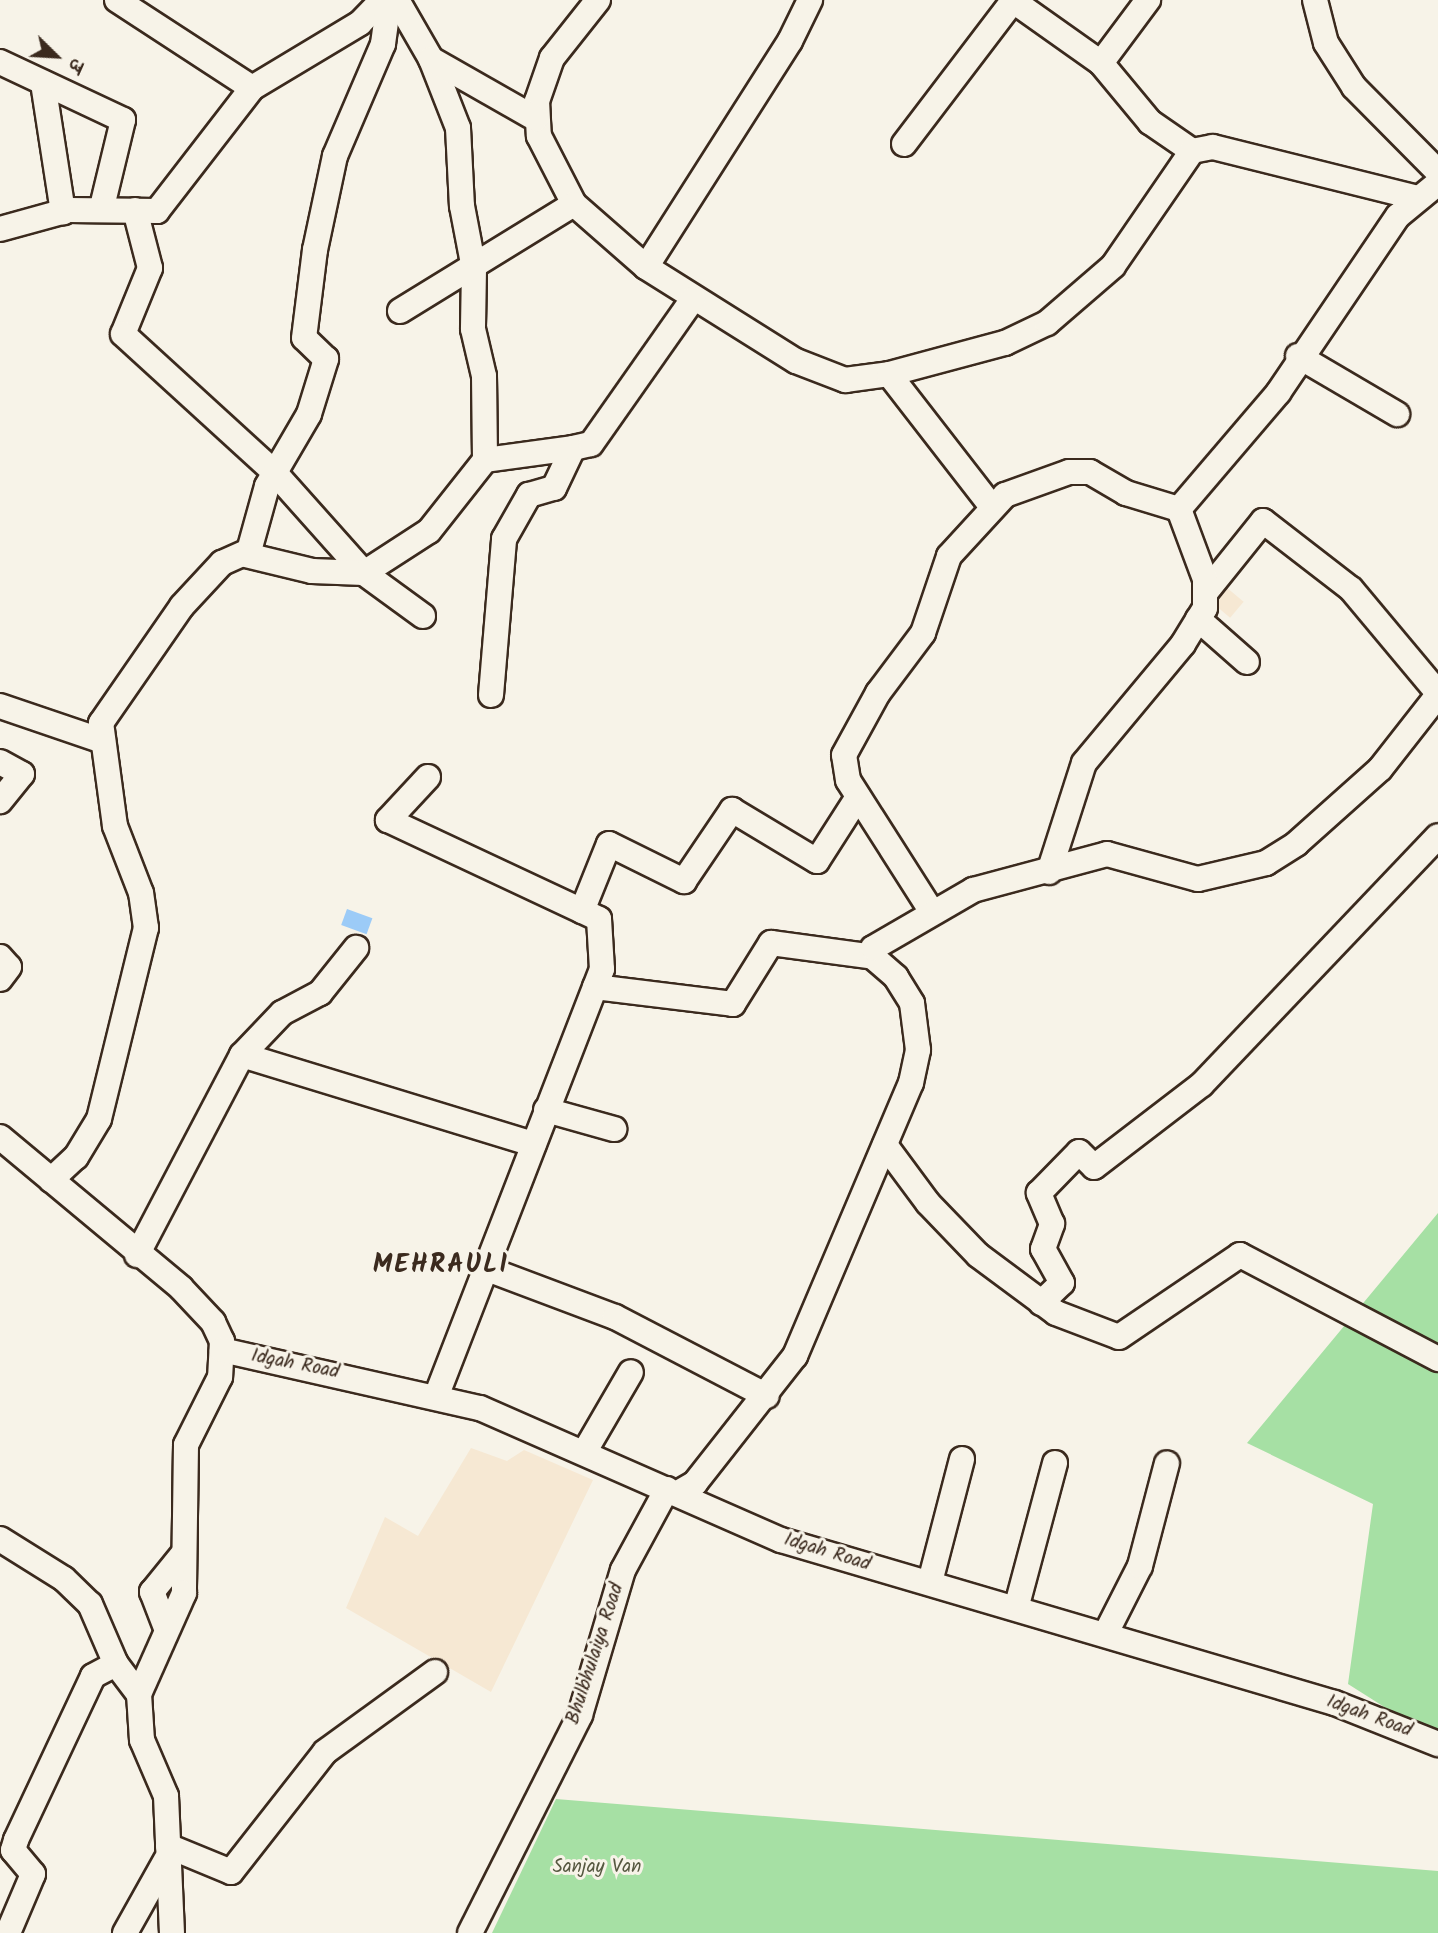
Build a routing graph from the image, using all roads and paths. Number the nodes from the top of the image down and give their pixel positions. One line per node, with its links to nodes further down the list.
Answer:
1 (117, 0): 14 (street)
2 (382, 0): 14 (street)
3 (389, 0): 35 (street)
4 (397, 0): 10 (street)
5 (598, 0): 15 (street)
6 (810, 0): 26 (street)
7 (1013, 0): 12 (street); 16 (street)
8 (1148, 0): 12 (street)
9 (1315, 0): 18 (street)
10 (431, 59): 15 (street); 27 (street)
11 (0, 62): 13 (street)
12 (1101, 63): 17 (street)
13 (44, 83): 22 (street); 24 (street)
14 (252, 88): 23 (street)
15 (536, 119): 21 (street)
16 (904, 144)
17 (1192, 151): 20 (street); 31 (street)
18 (1438, 172)
19 (1438, 183): 20 (street)
20 (1418, 198): 30 (street)
21 (574, 204): 26 (street); 27 (street)
22 (102, 207): 23 (street); 24 (street)
23 (135, 210): 35 (street)
24 (64, 212): 25 (street)
25 (0, 229)
26 (646, 267): 28 (street)
27 (474, 270): 29 (street); 34 (street)
28 (693, 299): 31 (street); 33 (street)
29 (400, 312)
30 (1298, 356): 32 (street); 37 (street)
31 (889, 373): 36 (street)
32 (1397, 414)
33 (573, 448): 34 (street); 45 (street)
34 (485, 460): 39 (street)
35 (275, 473): 38 (street); 39 (street)
36 (992, 507): 37 (street); 50 (street)
37 (1179, 509): 40 (street)
38 (246, 555): 39 (street); 47 (street)
39 (364, 573): 41 (street)
40 (1206, 592): 42 (street); 44 (street)
41 (423, 616)
42 (1198, 619): 43 (street); 53 (street)
43 (1247, 662)
44 (1438, 694): 53 (street)
45 (491, 695)
46 (0, 706): 47 (street)
47 (103, 741): 67 (street)
48 (0, 762): 51 (street)
49 (428, 776): 54 (street)
50 (858, 797): 54 (street); 55 (street)
51 (0, 801)
52 (1438, 836): 70 (street)
53 (1049, 872): 55 (street)
54 (582, 911): 60 (street)
55 (932, 912): 58 (street)
56 (356, 948): 61 (street)
57 (0, 957): 59 (street)
58 (874, 957): 60 (street); 66 (street)
59 (0, 979)
60 (595, 987): 62 (street)
61 (242, 1055): 65 (street); 68 (street)
62 (546, 1110): 63 (street); 65 (street)
63 (614, 1129)
64 (0, 1137): 67 (street)
65 (534, 1144): 69 (street)
66 (885, 1145): 70 (street); 75 (street)
67 (51, 1180): 68 (street)
68 (137, 1255): 71 (street)
69 (482, 1267): 74 (street); 75 (street)
70 (1041, 1303): 72 (street)
71 (222, 1350): 74 (street, Idgah Road); 87 (street)
72 (1438, 1359)
73 (631, 1372): 76 (street)
74 (437, 1394): 76 (street, Idgah Road)
75 (767, 1396): 80 (street)
76 (585, 1451): 80 (street, Idgah Road)
77 (962, 1460): 82 (street)
78 (1055, 1463): 83 (street)
79 (1167, 1463): 84 (street)
80 (673, 1491): 82 (street, Idgah Road); 94 (street, Bhulbhulaiya Road)
81 (0, 1539): 85 (street)
82 (930, 1582): 83 (street, Idgah Road)
83 (1017, 1605): 84 (street, Idgah Road)
84 (1106, 1633): 88 (street, Idgah Road)
85 (116, 1664): 87 (street); 89 (street)
86 (435, 1672): 90 (street)
87 (139, 1694): 90 (street)
88 (1438, 1744)
89 (7, 1843): 91 (street)
90 (168, 1851): 92 (street); 93 (street)
91 (8, 1933)
92 (125, 1933)
93 (172, 1933)
94 (470, 1933)

